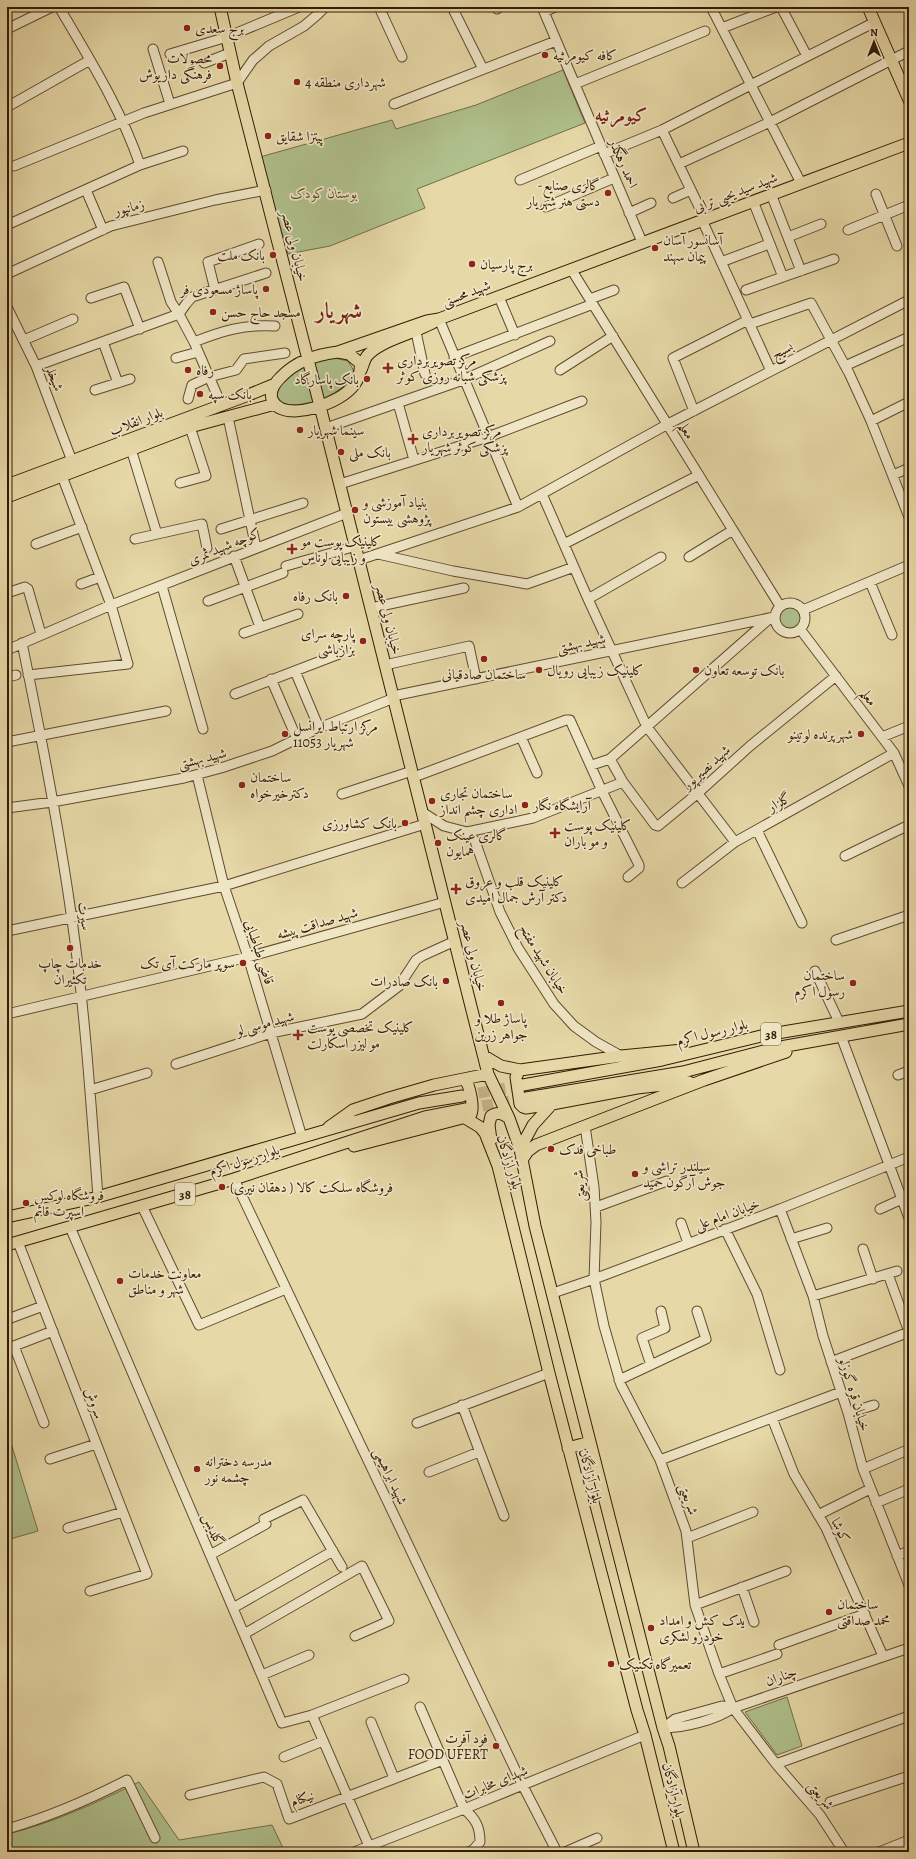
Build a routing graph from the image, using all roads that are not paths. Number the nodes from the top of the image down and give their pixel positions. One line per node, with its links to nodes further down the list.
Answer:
1 (52, 7): 16 (street)
2 (59, 7): 26 (street)
3 (220, 7): 18 (main road, خیابان ولی عصر)
4 (299, 7): 18 (street)
5 (325, 7): 30 (street)
6 (379, 7): 24 (street)
7 (452, 7): 29 (street)
8 (555, 7): 13 (street)
9 (711, 7): 15 (street)
10 (776, 7): 15 (street)
11 (781, 7): 25 (street)
12 (870, 8): 14 (main road)
13 (543, 9): 19 (street, احمد رهگذر)
14 (875, 22): 25 (street); 27 (main road)
15 (722, 28): 32 (street)
16 (7, 29)
17 (705, 31): 31 (street)
18 (227, 37): 22 (main road, خیابان ولی عصر); 23 (street)
19 (556, 40): 29 (street); 31 (street, احمد رهگذر)
20 (153, 48): 35 (street)
21 (909, 51): 27 (street)
22 (230, 53): 28 (street); 30 (main road, خیابان ولی عصر)
23 (170, 54)
24 (402, 56)
25 (807, 56): 32 (street)
26 (90, 60): 37 (street); 38 (street)
27 (893, 60): 33 (main road); 39 (street)
28 (204, 63)
29 (483, 69): 36 (street)
30 (237, 83): 35 (street); 51 (main road, خیابان ولی عصر)
31 (575, 84): 42 (street, احمد رهگذر)
32 (752, 86): 39 (street); 40 (street)
33 (907, 86): 34 (main road)
34 (909, 100)
35 (170, 104): 38 (street)
36 (394, 104)
37 (7, 107)
38 (122, 121): 45 (street); 46 (street)
39 (770, 122): 44 (street); 49 (street)
40 (662, 130): 42 (street); 44 (street)
41 (909, 143): 49 (main road, شهید سید یحیی ترابی)
42 (603, 150): 47 (street, احمد رهگذر); 48 (street)
43 (182, 151): 45 (street)
44 (679, 164): 52 (street)
45 (140, 165): 50 (street)
46 (14, 166)
47 (614, 178): 59 (street); 60 (street, احمد رهگذر)
48 (520, 180)
49 (801, 183): 53 (main road, شهید سید یحیی ترابی)
50 (86, 190): 64 (street); 65 (street)
51 (266, 190): 65 (street, زمانپور); 108 (main road, خیابان ولی عصر)
52 (691, 190): 55 (street); 62 (street)
53 (771, 194): 56 (main road, شهید سید یحیی ترابی); 67 (street)
54 (876, 194): 61 (street)
55 (672, 198)
56 (753, 201): 62 (main road, شهید سید یحیی ترابی); 70 (street)
57 (651, 203): 60 (street)
58 (909, 205): 61 (street)
59 (546, 208)
60 (629, 213): 68 (street, احمد رهگذر)
61 (884, 215): 66 (street); 71 (street)
62 (703, 220): 68 (main road, شهید سید یحیی ترابی); 74 (street)
63 (821, 224): 67 (street)
64 (7, 226)
65 (103, 230): 78 (street, زمانپور)
66 (848, 230)
67 (788, 237): 76 (street)
68 (642, 242): 75 (main road, شهید سید یحیی ترابی)
69 (259, 244): 80 (street)
70 (770, 244): 74 (street); 79 (street)
71 (897, 246)
72 (834, 259): 76 (street)
73 (158, 262): 88 (street)
74 (721, 262): 91 (street)
75 (571, 268): 83 (main road, شهید محسنی); 86 (street, معلم)
76 (797, 272): 79 (street)
77 (266, 273): 80 (street)
78 (7, 274)
79 (782, 278): 82 (street)
80 (216, 290): 88 (street)
81 (614, 290): 86 (street)
82 (746, 290)
83 (499, 297): 90 (main road, شهید محسنی); 95 (street)
84 (91, 298): 93 (street)
85 (909, 300): 99 (street, بسیج)
86 (591, 301): 95 (street); 96 (street, معلم)
87 (7, 307): 98 (street, شیخلر)
88 (179, 314): 93 (street); 102 (street)
89 (73, 318): 98 (street)
90 (439, 320): 94 (main road); 104 (main road); 106 (street)
91 (749, 322): 99 (street); 113 (street); 128 (street)
92 (275, 326): 102 (street)
93 (140, 329): 101 (street)
94 (416, 332): 111 (main road); 114 (street)
95 (515, 335): 106 (street)
96 (613, 336): 112 (street); 131 (street, معلم)
97 (909, 337): 110 (street)
98 (24, 340): 109 (street, شیخلر)
99 (831, 340): 110 (street); 113 (street, بسیج)
100 (550, 341): 117 (street)
101 (103, 342): 109 (street); 118 (street)
102 (194, 342): 103 (street)
103 (198, 352): 107 (street); 115 (street)
104 (338, 352): 108 (main road); 111 (main road)
105 (285, 353): 115 (street)
106 (454, 357): 117 (street)
107 (176, 358)
108 (308, 358): 119 (main road); 127 (main road, خیابان ولی عصر)
109 (36, 366): 137 (street, شیخلر)
110 (845, 366): 130 (street)
111 (360, 370): 127 (main road)
112 (560, 370)
113 (771, 371): 128 (street, بسیج)
114 (425, 374)
115 (209, 377): 121 (street); 125 (street)
116 (130, 379): 118 (street)
117 (463, 380): 124 (street); 134 (street)
118 (118, 383): 120 (street)
119 (275, 384): 125 (main road, بلوار انقلاب); 126 (main road)
120 (95, 390)
121 (188, 399)
122 (582, 401): 134 (street)
123 (909, 402): 130 (street)
124 (398, 403): 133 (street); 136 (street)
125 (221, 404): 137 (main road, بلوار انقلاب)
126 (275, 404): 127 (main road); 129 (main road, بلوار انقلاب)
127 (320, 406): 133 (main road, خیابان ولی عصر)
128 (694, 411): 131 (street, بسیج)
129 (228, 417): 132 (main road, بلوار انقلاب); 151 (street)
130 (871, 420): 140 (street)
131 (668, 424): 139 (street, معلم); 145 (street, بسیج)
132 (190, 427): 135 (main road, بلوار انقلاب); 142 (street)
133 (326, 428): 143 (main road, خیابان ولی عصر)
134 (488, 437): 136 (street); 148 (street)
135 (131, 449): 141 (main road, بلوار انقلاب); 155 (street)
136 (414, 460): 143 (street)
137 (72, 461): 144 (main road, بلوار انقلاب)
138 (909, 468): 140 (street)
139 (699, 475): 154 (street, معلم); 158 (street)
140 (892, 475): 150 (street)
141 (62, 476): 146 (main road, بلوار انقلاب); 152 (street)
142 (180, 483)
143 (340, 484): 149 (main road, خیابان ولی عصر)
144 (7, 485)
145 (542, 494): 148 (street, بسیج); 158 (street)
146 (7, 497)
147 (303, 503): 151 (street)
148 (518, 507): 162 (street, بسیج)
149 (347, 513): 159 (main road, خیابان ولی عصر); 161 (street, کوچه شهید ثمری)
150 (909, 517)
151 (250, 520): 153 (street); 161 (street)
152 (82, 527): 157 (street); 169 (street)
153 (221, 529)
154 (733, 530): 165 (street); 179 (street, معلم)
155 (157, 534): 156 (street); 160 (street)
156 (134, 539)
157 (36, 544)
158 (564, 544): 168 (street)
159 (356, 546): 166 (main road, خیابان ولی عصر); 173 (street)
160 (207, 548)
161 (256, 548): 163 (street, کوچه شهید ثمری)
162 (378, 554): 166 (street, بسیج); 168 (street)
163 (234, 556): 172 (street, کوچه شهید ثمری); 173 (street)
164 (661, 557): 176 (street)
165 (689, 557)
166 (359, 560): 180 (main road, خیابان ولی عصر)
167 (909, 565): 170 (street)
168 (574, 567): 176 (street)
169 (100, 577): 171 (street); 178 (street)
170 (870, 582): 181 (street); 188 (street)
171 (81, 584)
172 (162, 586): 178 (street, کوچه شهید ثمری); 207 (street)
173 (247, 587): 177 (street); 184 (street)
174 (464, 588): 180 (street)
175 (10, 592): 187 (street)
176 (588, 599): 191 (street)
177 (208, 601)
178 (111, 605): 187 (street, کوچه شهید ثمری); 196 (street)
179 (780, 606): 181 (street); 183 (street)
180 (371, 608): 193 (main road, خیابان ولی عصر)
181 (803, 610): 185 (street)
182 (298, 614): 184 (street)
183 (772, 618): 185 (street); 191 (street, شهید بهشتی); 205 (street)
184 (260, 627): 186 (street)
185 (800, 629): 197 (street, معلم)
186 (244, 633)
187 (41, 634): 189 (street, کوچه شهید ثمری)
188 (892, 635)
189 (22, 643): 190 (street, کوچه شهید ثمری); 196 (street, سیرت)
190 (7, 650)
191 (612, 651): 200 (street, شهید بهشتی); 205 (street)
192 (339, 654): 194 (street)
193 (385, 665): 200 (street); 202 (main road, خیابان ولی عصر)
194 (295, 671): 199 (street); 206 (street)
195 (16, 675): 198 (street)
196 (28, 675): 208 (street, سیرت)
197 (836, 676): 210 (street, معلم); 222 (street, شهید نصیرپور)
198 (7, 677)
199 (271, 679): 201 (street); 211 (street)
200 (476, 679): 202 (street, شهید بهشتی)
201 (235, 694)
202 (394, 697): 206 (street, شهید بهشتی); 216 (main road, خیابان ولی عصر)
203 (166, 711): 208 (street)
204 (909, 726): 210 (street)
205 (647, 727): 214 (street); 222 (street)
206 (319, 728): 211 (street, شهید بهشتی)
207 (203, 729)
208 (41, 735): 212 (street); 224 (street, سیرت)
209 (522, 737): 215 (street); 216 (street); 217 (street)
210 (882, 737): 213 (street, معلم)
211 (297, 739): 218 (street, شهید بهشتی)
212 (7, 742)
213 (894, 753): 220 (street, معلم); 229 (street, گلزار)
214 (610, 759): 215 (street); 219 (street, شهید نصیرپور)
215 (592, 765): 221 (street)
216 (413, 774): 223 (street); 226 (main road, خیابان ولی عصر)
217 (537, 774)
218 (197, 775): 224 (street, شهید بهشتی); 235 (street, قاضی طباطبایی)
219 (623, 782): 221 (street); 222 (street, شهید نصیرپور)
220 (909, 786)
221 (602, 791): 230 (street); 233 (street)
222 (698, 793): 231 (street)
223 (342, 794)
224 (52, 802): 225 (street, شهید بهشتی); 238 (street, سیرت)
225 (7, 808)
226 (422, 812): 227 (main road, خیابان ولی عصر); 230 (street)
227 (425, 824): 235 (street); 236 (main road, خیابان ولی عصر)
228 (909, 825): 232 (street)
229 (757, 830): 231 (street, گلزار); 239 (street)
230 (467, 832): 255 (street, خیابان شهید مفتح)
231 (735, 842): 234 (street, گلزار)
232 (845, 856)
233 (628, 876)
234 (682, 883)
235 (224, 886): 238 (street); 243 (street, قاضی طباطبایی)
236 (445, 902): 242 (main road, خیابان ولی عصر); 243 (street, شهید صداقت پیشه)
237 (909, 915): 241 (street)
238 (72, 918): 240 (street); 245 (street, سیرت)
239 (802, 923)
240 (7, 931)
241 (836, 940)
242 (455, 941): 250 (street, شهید موسی لو); 254 (main road, خیابان ولی عصر)
243 (248, 957): 245 (street, شهید صداقت پیشه); 250 (street, قاضی طباطبایی)
244 (815, 971): 248 (street)
245 (80, 998): 247 (street, شهید صداقت پیشه); 265 (street, سیرت)
246 (909, 1011): 248 (main road, بلوار رسول اکرم / 38)
247 (7, 1014)
248 (839, 1022): 253 (main road, بلوار رسول اکرم / 38)
249 (909, 1024): 251 (main road, 38)
250 (271, 1034): 256 (street, شهید موسی لو); 273 (street, قاضی طباطبایی)
251 (841, 1036): 252 (main road, 38); 277 (street)
252 (824, 1039): 263 (main road); 267 (main road, 38)
253 (700, 1050): 255 (main road); 264 (main road, بلوار رسول اکرم / 38)
254 (484, 1056): 257 (main road); 260 (main road, خیابان ولی عصر)
255 (621, 1056): 257 (main road)
256 (176, 1064)
257 (520, 1070): 268 (main road)
258 (909, 1071): 261 (street)
259 (147, 1073): 265 (street)
260 (488, 1074): 262 (main road); 270 (main road, بلوار آزادگان)
261 (898, 1075)
262 (464, 1079): 269 (main road); 272 (main road)
263 (704, 1080): 268 (main road); 271 (main road)
264 (523, 1086)
265 (90, 1090): 280 (street, سیرت)
266 (462, 1096): 272 (main road, بلوار رسول اکرم / 38)
267 (526, 1098)
268 (552, 1104): 275 (main road)
269 (466, 1113): 274 (main road, بلوار آزادگان); 278 (main road, بلوار رسول اکرم / 38)
270 (509, 1118): 274 (main road); 275 (main road, بلوار آزادگان)
271 (585, 1126): 275 (main road); 283 (street, شریعتی)
272 (322, 1131): 273 (main road, بلوار رسول اکرم / 38)
273 (302, 1137): 280 (main road, بلوار رسول اکرم / 38)
274 (493, 1152): 311 (main road, بلوار آزادگان)
275 (521, 1155): 300 (main road, بلوار آزادگان)
276 (909, 1156): 277 (street, خیابان امام علی)
277 (889, 1165): 281 (street); 284 (street, خیابان امام علی)
278 (234, 1179): 282 (main road, بلوار رسول اکرم / 38); 299 (street, شهید ابراهیمی)
279 (667, 1181): 283 (street)
280 (98, 1197): 286 (main road, بلوار رسول اکرم / 38)
281 (902, 1199): 285 (street); 287 (street)
282 (142, 1206): 289 (main road, بلوار رسول اکرم / 38); 299 (street)
283 (596, 1207): 298 (street, شریعتی)
284 (780, 1209): 291 (street, خیابان امام علی); 292 (street, خیابان قره گوزلو)
285 (880, 1209)
286 (7, 1217)
287 (909, 1218)
288 (681, 1223): 294 (street)
289 (70, 1228): 293 (main road, بلوار رسول اکرم / 38); 340 (street, گلدیس)
290 (827, 1228): 292 (street)
291 (725, 1229): 294 (street, خیابان امام علی); 310 (street)
292 (791, 1239): 301 (street, خیابان قره گوزلو)
293 (18, 1242): 295 (main road, بلوار رسول اکرم / 38); 302 (street, سروش)
294 (688, 1243): 298 (street, خیابان امام علی)
295 (7, 1245)
296 (863, 1249): 297 (street)
297 (872, 1278): 301 (street); 307 (street)
298 (594, 1279): 300 (street, خیابان امام علی); 312 (street, شریعتی)
299 (286, 1289): 372 (street, شهید ابراهیمی)
300 (552, 1293): 320 (main road, بلوار آزادگان)
301 (812, 1296): 308 (street, خیابان قره گوزلو)
302 (43, 1306): 305 (street); 306 (street, سروش)
303 (697, 1311): 309 (street)
304 (661, 1312): 309 (street)
305 (8, 1319)
306 (53, 1331): 318 (street); 321 (street, سروش)
307 (909, 1332): 308 (street)
308 (831, 1362): 313 (street, خیابان قره گوزلو)
309 (651, 1365): 312 (street)
310 (780, 1370)
311 (549, 1373): 314 (street); 322 (main road, بلوار آزادگان)
312 (619, 1380): 326 (street, شریعتی)
313 (841, 1392): 316 (street, خیابان قره گوزلو); 317 (street)
314 (462, 1405): 319 (street); 324 (street)
315 (874, 1405): 316 (street)
316 (848, 1413): 327 (street, خیابان قره گوزلو)
317 (772, 1418): 326 (street); 334 (street, کوشا)
318 (44, 1423)
319 (417, 1423)
320 (590, 1442): 322 (main road); 364 (main road, بلوار آزادگان)
321 (96, 1444): 325 (street); 332 (street, سروش)
322 (568, 1448): 365 (main road, بلوار آزادگان)
323 (905, 1451): 327 (street)
324 (480, 1452): 328 (street); 335 (street)
325 (50, 1459)
326 (660, 1460): 337 (street, شریعتی)
327 (863, 1469): 329 (street, خیابان قره گوزلو)
328 (429, 1472)
329 (870, 1489): 331 (street, خیابان قره گوزلو); 334 (street)
330 (909, 1489): 331 (street)
331 (876, 1503): 341 (street, خیابان قره گوزلو)
332 (123, 1512): 336 (street); 346 (street, سروش)
333 (753, 1512): 337 (street)
334 (818, 1515): 349 (street, کوشا)
335 (504, 1516)
336 (68, 1528)
337 (687, 1538): 347 (street, شریعتی)
338 (333, 1551): 340 (street); 342 (street); 348 (street)
339 (909, 1551): 341 (street)
340 (210, 1555): 348 (street, گلدیس)
341 (897, 1556): 344 (street, خیابان قره گوزلو)
342 (342, 1567)
343 (786, 1571): 345 (street)
344 (909, 1585)
345 (742, 1587): 347 (street); 350 (street)
346 (90, 1590)
347 (695, 1605): 356 (street, شریعتی)
348 (233, 1608): 351 (street, گلدیس)
349 (865, 1614): 355 (street, کوشا); 356 (street)
350 (754, 1622)
351 (244, 1634): 352 (street); 357 (street, گلدیس)
352 (355, 1636)
353 (909, 1648): 355 (street, چناران)
354 (309, 1655): 357 (street)
355 (883, 1656): 360 (street, چناران)
356 (719, 1674): 360 (street, شریعتی)
357 (262, 1675): 361 (street, گلدیس)
358 (404, 1679): 361 (street, گلدیس)
359 (420, 1707): 368 (street)
360 (733, 1708): 364 (street, چناران); 369 (street, شریعتی)
361 (312, 1715): 366 (street)
362 (909, 1716): 369 (street)
363 (370, 1722): 371 (street)
364 (663, 1728): 387 (main road, بلوار آزادگان)
365 (645, 1735): 372 (street, شهدای مخابرات); 386 (main road, بلوار آزادگان)
366 (323, 1741): 367 (street); 374 (street)
367 (284, 1757)
368 (443, 1760): 371 (street, نیکنام); 376 (street)
369 (776, 1764): 388 (street, شریعتی)
370 (909, 1776): 375 (street)
371 (394, 1778): 374 (street, نیکنام)
372 (522, 1786): 376 (street, شهدای مخابرات); 384 (street, شهید ابراهیمی)
373 (190, 1795): 374 (street, نیکنام)
374 (347, 1796): 381 (street)
375 (830, 1802)
376 (464, 1810): 381 (street, شهدای مخابرات); 383 (street)
377 (7, 1829): 378 (street)
378 (155, 1838)
379 (597, 1838): 385 (street)
380 (909, 1840): 389 (street)
381 (369, 1846): 382 (street, شهدای مخابرات)
382 (354, 1852)
383 (468, 1852)
384 (557, 1852)
385 (565, 1852)
386 (674, 1852)
387 (694, 1852)
388 (844, 1852)
389 (879, 1852)

